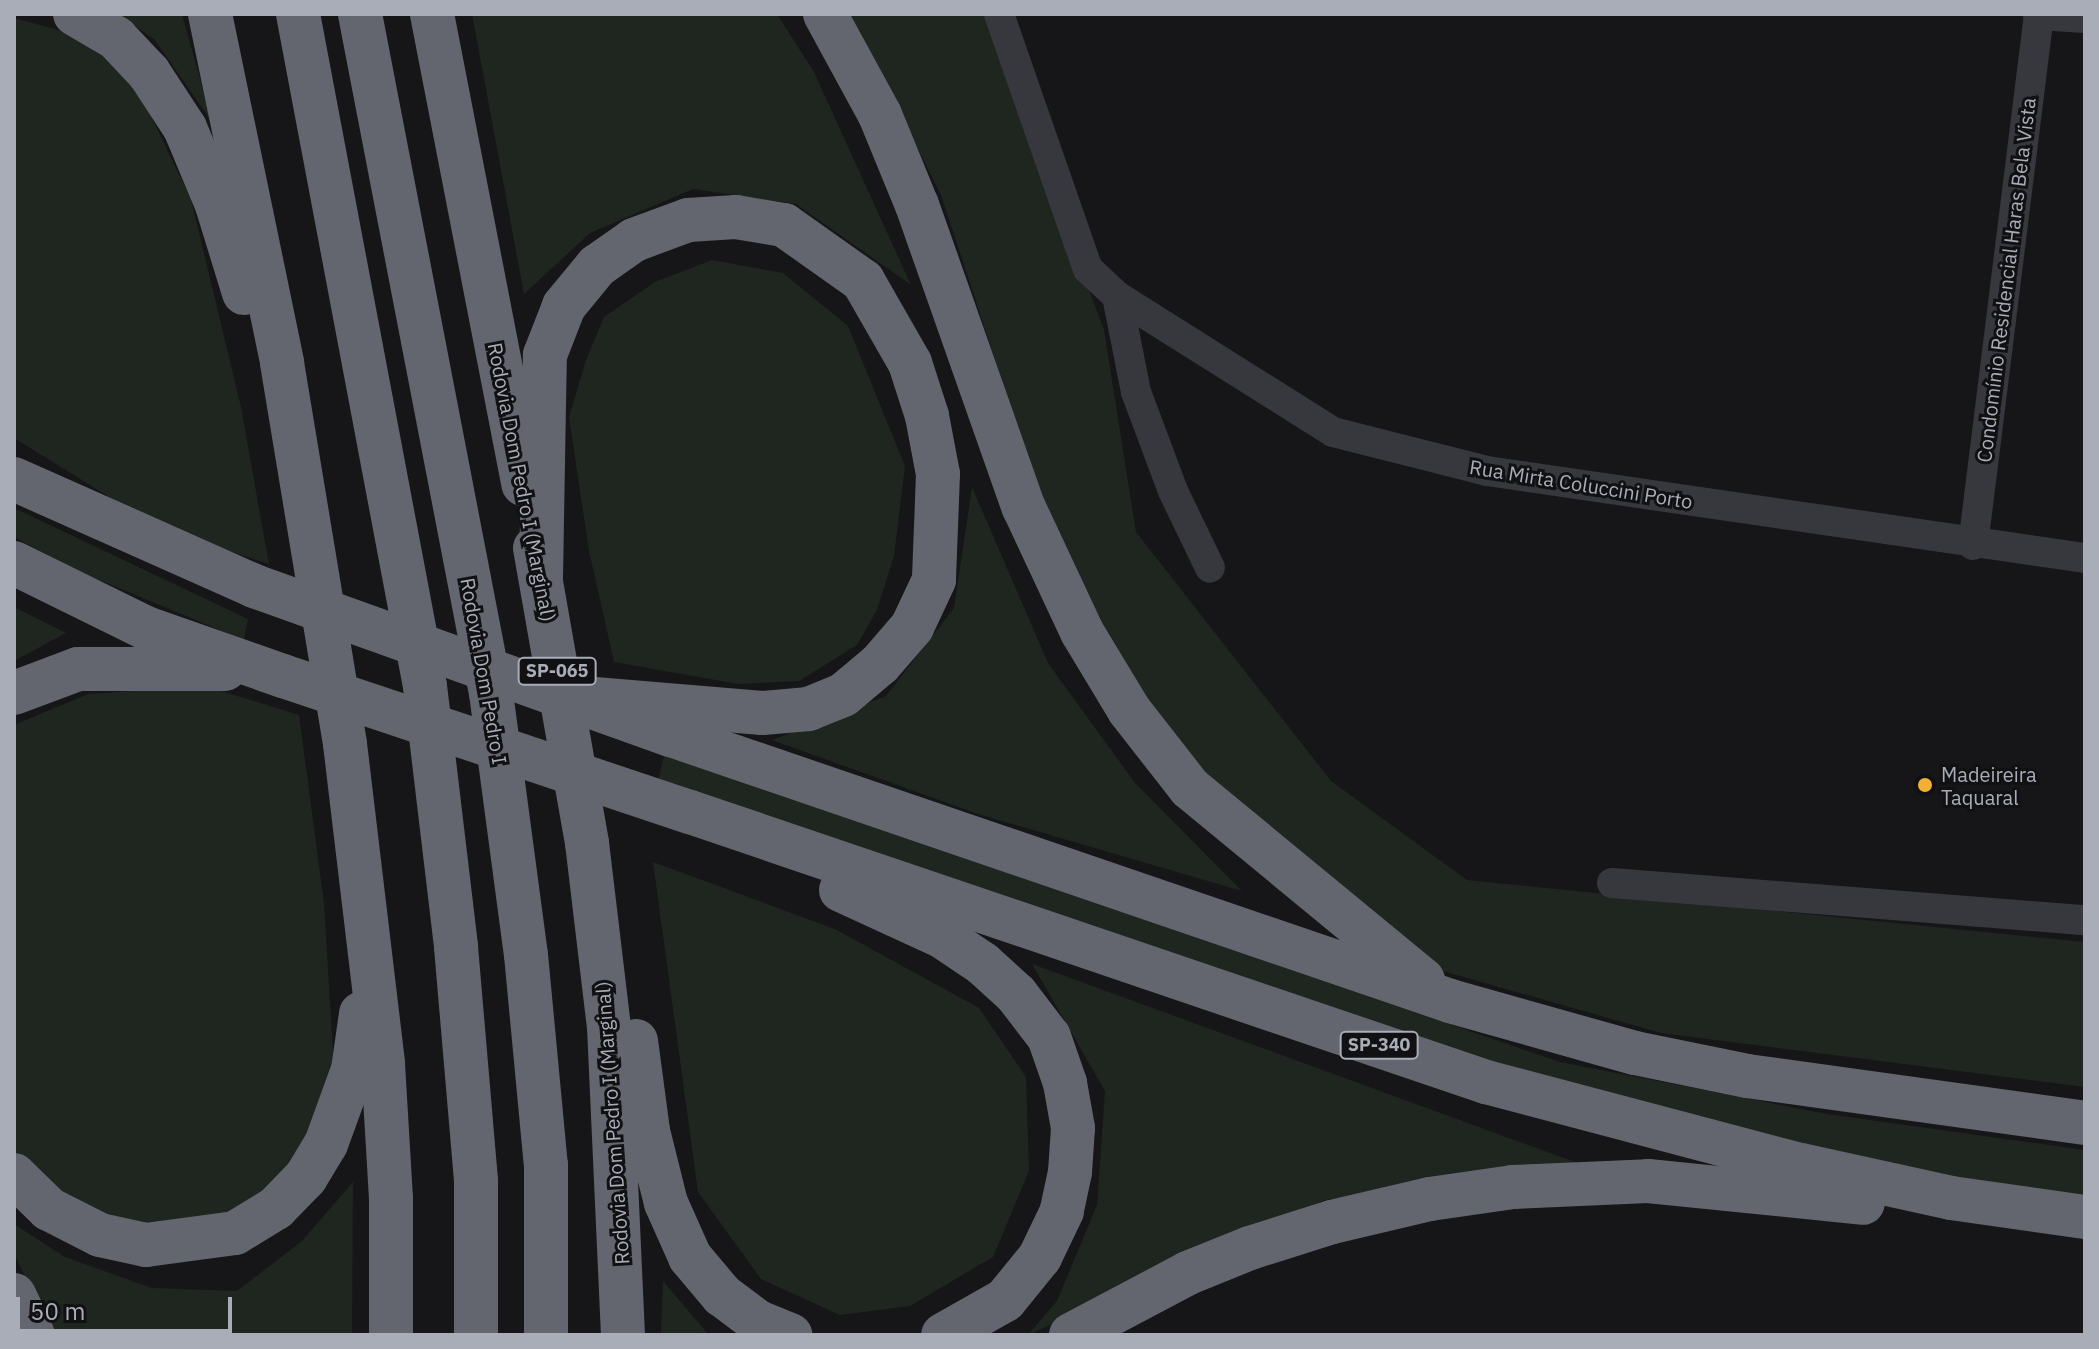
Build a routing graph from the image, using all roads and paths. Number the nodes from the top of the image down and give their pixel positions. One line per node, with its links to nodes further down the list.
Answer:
1 (75, 14): 11 (highway)
2 (210, 14): 11 (highway)
3 (298, 14): 35 (highway)
4 (360, 14): 36 (highway, Rodovia Dom Pedro I / SP-065)
5 (432, 14): 19 (highway, Rodovia Dom Pedro I (Marginal) / SP-065)
6 (825, 14): 28 (highway)
7 (999, 14): 10 (street, Rua Mirta Coluccini Porto)
8 (2038, 15): 9 (street, Condomínio Residencial Haras Bela Vista); 14 (street, Condomínio Residencial Haras Bela Vista)
9 (2085, 18)
10 (1117, 296): 14 (street, Rua Mirta Coluccini Porto); 18 (street)
11 (282, 363): 27 (highway)
12 (14, 456): 15 (highway)
13 (14, 479): 15 (highway)
14 (1973, 545): 16 (street, Rua Mirta Coluccini Porto)
15 (178, 556): 22 (highway, bridge)
16 (2085, 558)
17 (14, 563): 20 (highway)
18 (1210, 568)
19 (541, 577): 22 (highway); 24 (highway, Rodovia Dom Pedro I (Marginal) / SP-065)
20 (283, 676): 21 (highway); 23 (highway, bridge)
21 (14, 693)
22 (573, 697): 28 (highway, bridge)
23 (690, 812): 31 (highway, SP-340); 39 (highway)
24 (587, 843): 37 (highway, Rodovia Dom Pedro I (Marginal) / SP-065); 38 (highway)
25 (1612, 883): 26 (street)
26 (2085, 920)
27 (369, 952): 30 (highway); 34 (highway)
28 (1450, 1001): 29 (highway)
29 (2085, 1123)
30 (14, 1175)
31 (2085, 1220): 40 (highway)
32 (14, 1295): 33 (highway)
33 (33, 1335)
34 (391, 1335)
35 (476, 1335)
36 (546, 1335)
37 (623, 1335)
38 (791, 1335)
39 (943, 1335)
40 (1071, 1335)

